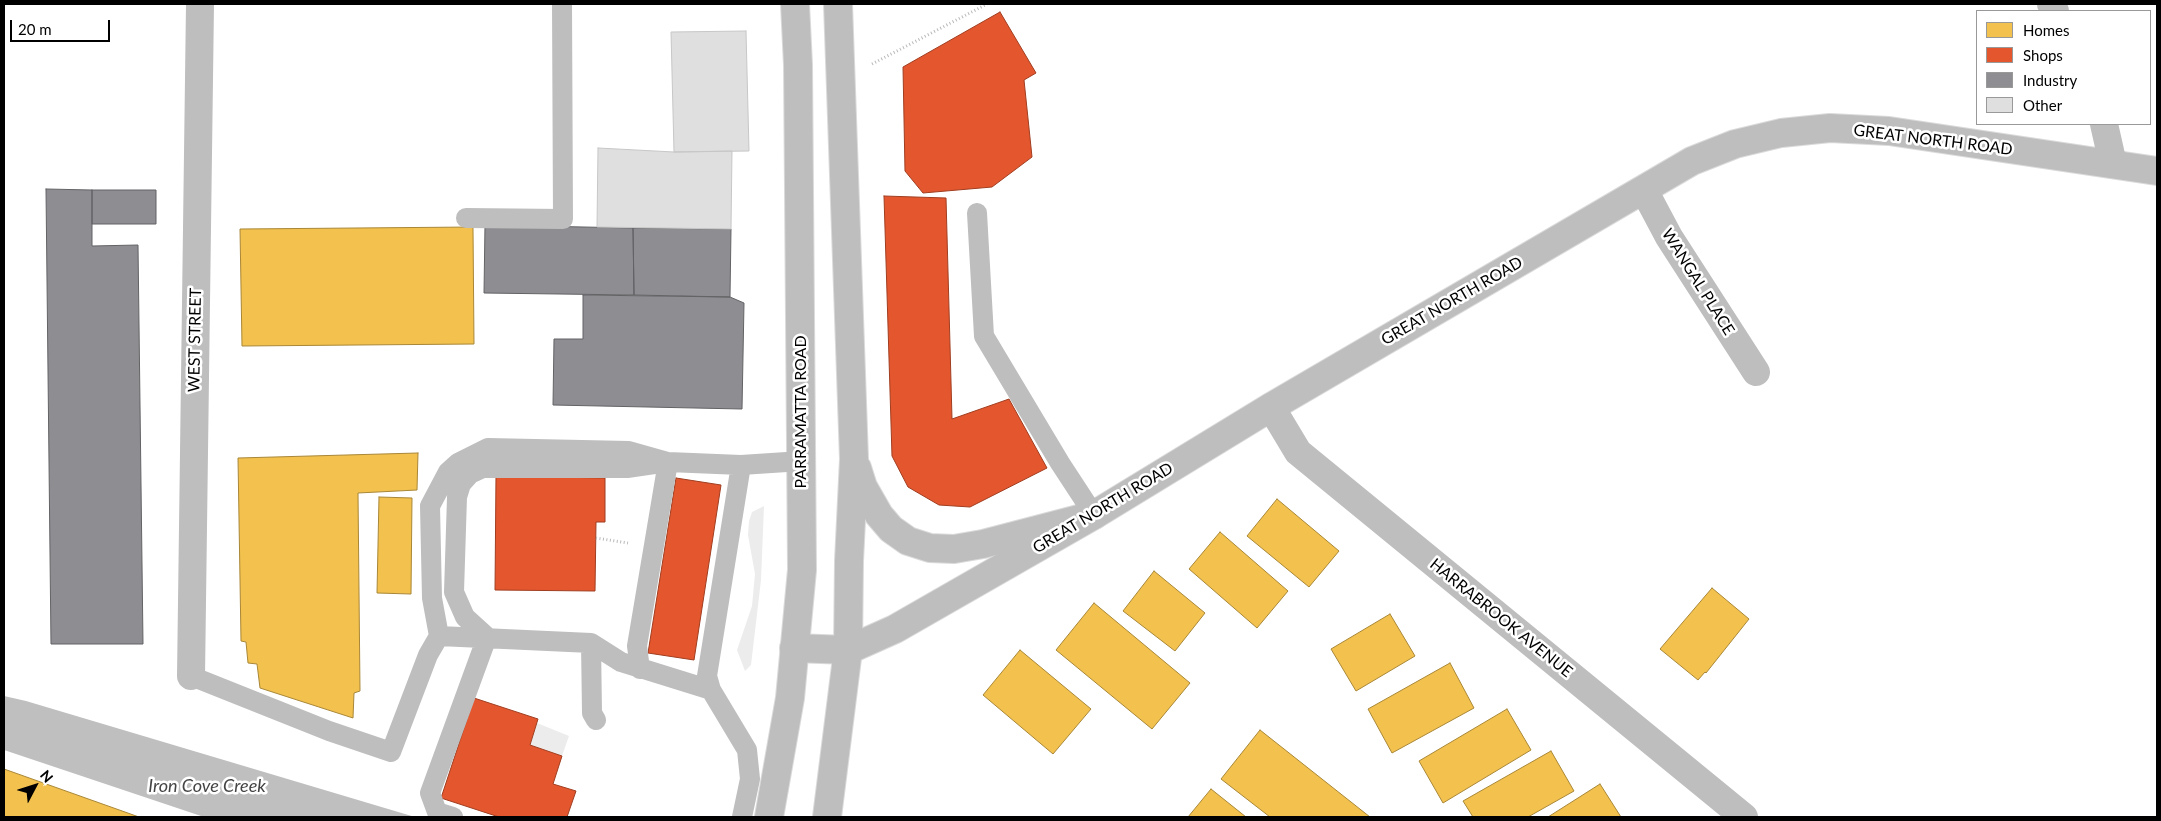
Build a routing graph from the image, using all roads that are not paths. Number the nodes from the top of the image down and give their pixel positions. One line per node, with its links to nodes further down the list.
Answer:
1 (200, 4): 24 (main road, WEST STREET)
2 (562, 4): 10 (lane)
3 (795, 4): 14 (main road, PARRAMATTA ROAD)
4 (838, 4): 13 (main road)
5 (2104, 125): 6 (main road)
6 (2113, 164): 7 (main road, GREAT NORTH ROAD); 8 (main road, GREAT NORTH ROAD)
7 (2157, 171)
8 (1644, 190): 11 (main road, WANGAL PLACE); 12 (main road, GREAT NORTH ROAD)
9 (977, 213): 17 (lane)
10 (466, 218)
11 (1756, 372)
12 (1271, 407): 17 (main road, GREAT NORTH ROAD); 31 (main road, HARRABROOK AVENUE)
13 (854, 459): 17 (main road); 22 (main road)
14 (802, 461): 16 (lane); 21 (main road, PARRAMATTA ROAD)
15 (668, 462): 16 (lane); 18 (lane); 19 (lane); 23 (lane)
16 (741, 465): 25 (lane)
17 (1094, 515): 22 (main road, GREAT NORTH ROAD)
18 (439, 636): 19 (lane); 24 (lane)
19 (487, 637): 20 (lane); 27 (lane)
20 (591, 643): 23 (lane); 26 (lane)
21 (794, 648): 22 (main road, GREAT NORTH ROAD); 29 (main road, PARRAMATTA ROAD)
22 (848, 650): 30 (main road)
23 (640, 668): 25 (lane)
24 (191, 676)
25 (711, 690): 28 (lane)
26 (596, 720)
27 (453, 817)
28 (742, 817)
29 (769, 817)
30 (827, 817)
31 (1744, 817)

